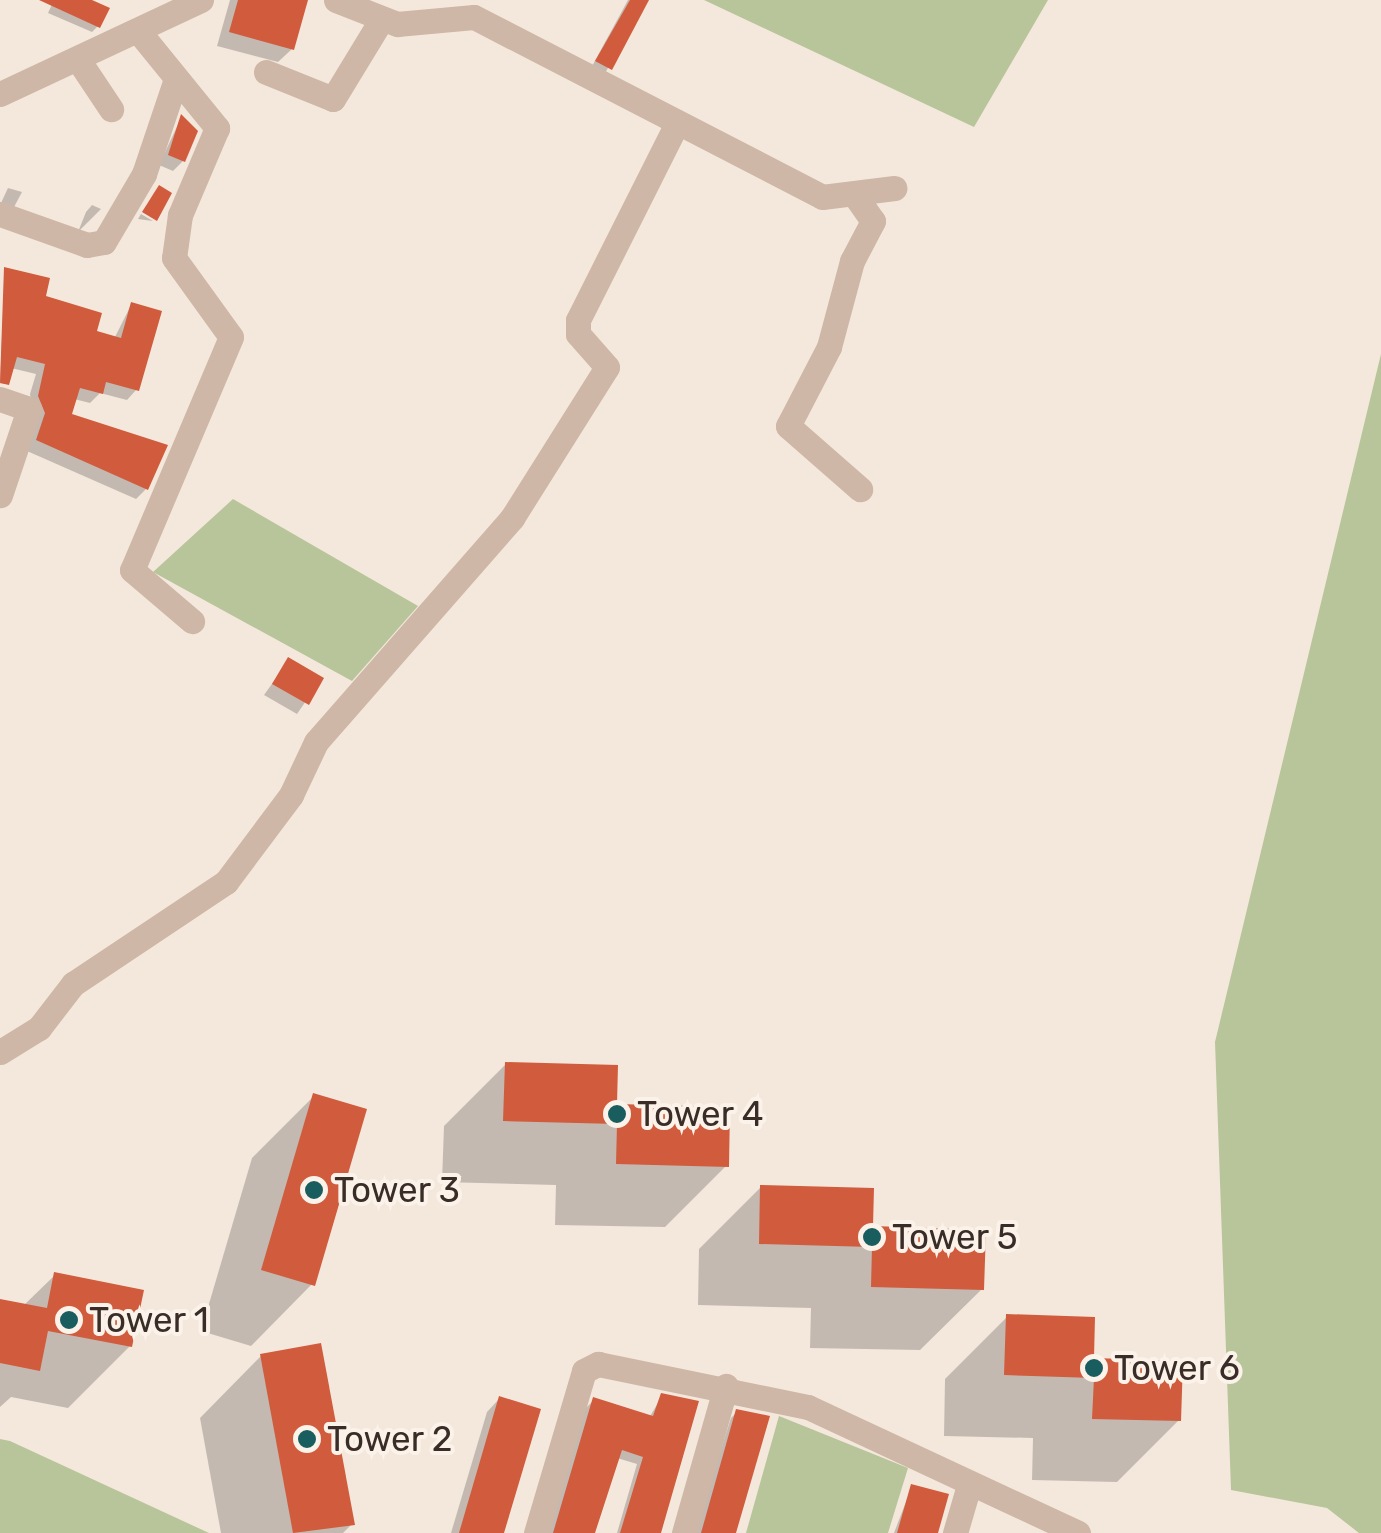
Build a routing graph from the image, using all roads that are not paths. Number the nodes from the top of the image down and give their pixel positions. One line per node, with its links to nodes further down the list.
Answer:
1 (201, 0): 4 (street)
2 (336, 0): 3 (street)
3 (381, 20): 6 (street); 10 (street)
4 (139, 32): 5 (street); 7 (street)
5 (79, 61): 8 (street); 9 (street)
6 (266, 72)
7 (176, 79): 13 (street); 17 (street)
8 (0, 94)
9 (111, 109)
10 (676, 124): 12 (street); 18 (street)
11 (894, 188): 12 (street)
12 (854, 194): 15 (street)
13 (0, 214)
14 (0, 399): 16 (street)
15 (860, 489)
16 (0, 495)
17 (192, 621)
18 (0, 1052)
19 (726, 1386): 20 (street); 21 (street); 22 (street)
20 (969, 1485): 23 (street); 24 (street)
21 (536, 1533)
22 (684, 1533)
23 (955, 1533)
24 (1078, 1533)

